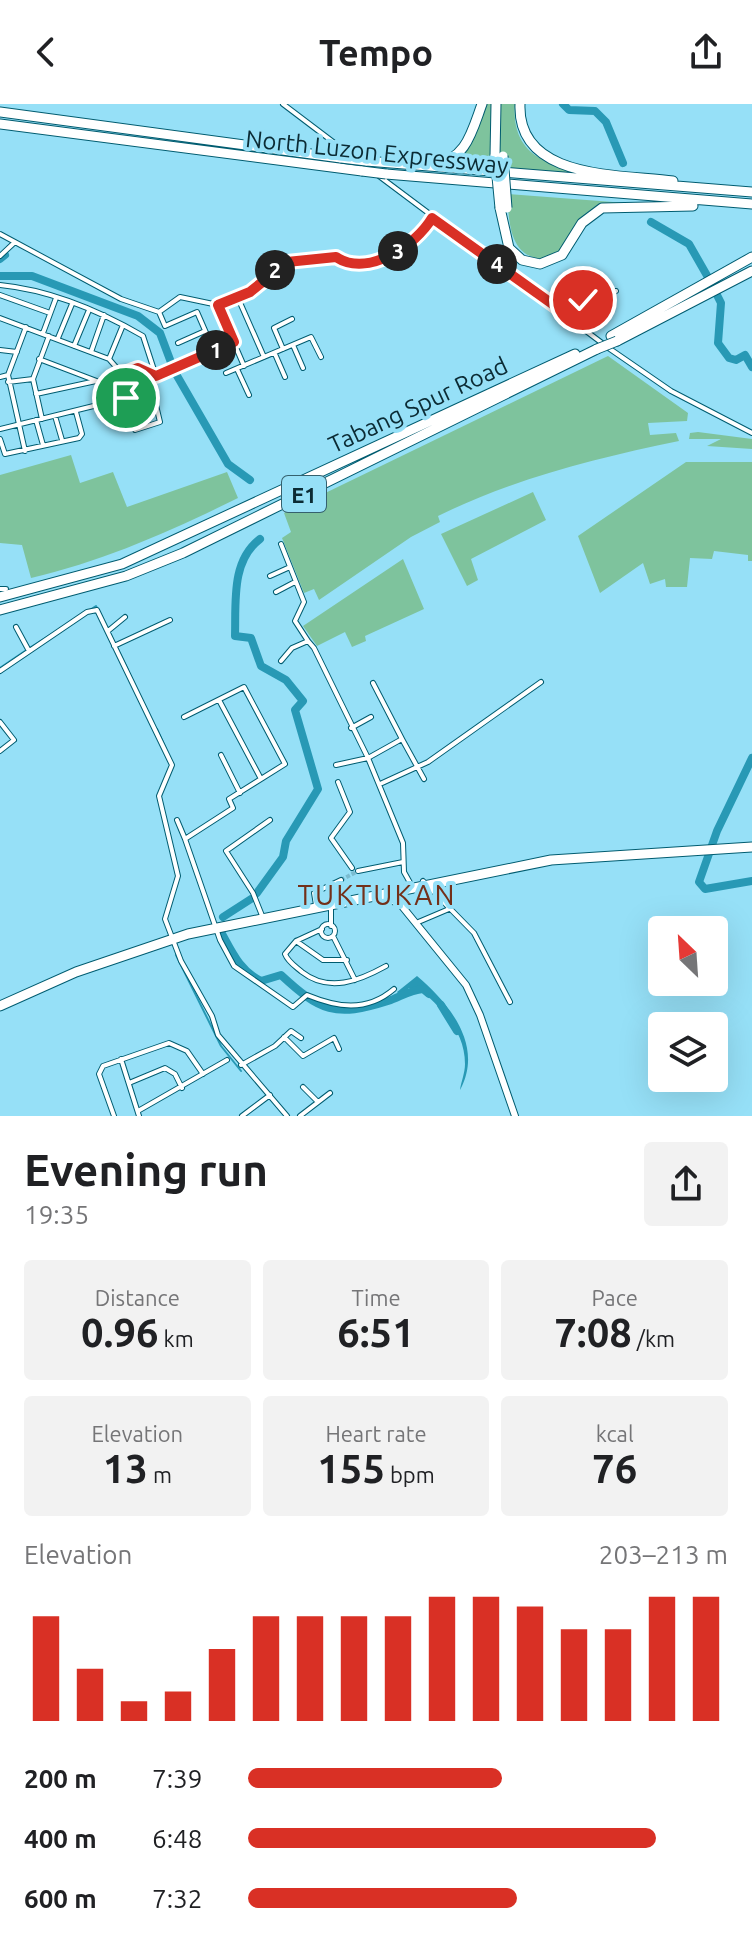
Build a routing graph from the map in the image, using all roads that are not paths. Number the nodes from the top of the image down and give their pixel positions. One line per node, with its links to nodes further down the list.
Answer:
1 (283, 104): 11 (street)
2 (482, 104): 7 (highway)
3 (496, 104): 10 (highway, bridge)
4 (520, 104): 9 (highway)
5 (0, 112): 8 (highway, North Luzon Expressway, bridge)
6 (0, 124): 8 (highway, North Luzon Expressway)
7 (383, 163): 8 (highway, North Luzon Expressway); 9 (highway, North Luzon Expressway)
8 (364, 166): 10 (highway, North Luzon Expressway, bridge)
9 (752, 191)
10 (752, 204)
11 (432, 218): 21 (street); 24 (street)
12 (0, 234): 13 (street)
13 (15, 242): 14 (street); 26 (street)
14 (0, 256)
15 (752, 257): 36 (highway, Tabang Spur Road / E1)
16 (752, 271): 36 (highway, Tabang Spur Road / E1)
17 (0, 285): 20 (street)
18 (616, 291): 24 (street)
19 (0, 295): 27 (street)
20 (56, 298): 22 (street); 27 (street)
21 (238, 298): 23 (street); 49 (street)
22 (72, 304): 25 (street); 37 (street)
23 (218, 305): 26 (street); 38 (street)
24 (558, 308): 74 (street)
25 (89, 310): 28 (street); 41 (street)
26 (159, 312): 33 (street)
27 (50, 313): 34 (street)
28 (104, 315): 31 (street); 47 (street)
29 (0, 318): 32 (street)
30 (292, 319): 43 (street)
31 (123, 325): 52 (street); 59 (street)
32 (26, 327): 34 (street); 46 (street)
33 (205, 331): 39 (street); 45 (street)
34 (43, 333): 35 (street)
35 (49, 336): 37 (street); 51 (street)
36 (614, 338): 42 (highway, Tabang Spur Road / E1, bridge)
37 (58, 339): 41 (street)
38 (234, 342): 45 (street); 53 (street)
39 (178, 343)
40 (293, 344): 43 (street); 50 (street); 54 (street)
41 (74, 346): 47 (street)
42 (595, 347): 83 (highway, Tabang Spur Road / E1); 85 (highway, Tabang Spur Road / E1)
43 (283, 349): 48 (street)
44 (0, 350): 46 (street)
45 (214, 351): 59 (street)
46 (17, 352): 62 (street)
47 (91, 352): 52 (street)
48 (274, 352): 49 (street); 61 (street)
49 (264, 357): 53 (street)
50 (321, 357)
51 (39, 359): 63 (street); 64 (street)
52 (109, 359): 58 (street)
53 (244, 366): 55 (street)
54 (303, 368)
55 (237, 369): 57 (street); 67 (street)
56 (148, 372): 58 (street); 59 (street); 68 (street)
57 (226, 373)
58 (119, 375): 65 (street)
59 (156, 376)
60 (0, 377): 62 (street)
61 (285, 377)
62 (8, 378): 63 (street); 72 (street)
63 (33, 379): 66 (street)
64 (96, 381): 65 (street); 66 (street)
65 (122, 385): 68 (street)
66 (36, 394): 71 (street)
67 (249, 395)
68 (126, 398): 69 (street)
69 (76, 412): 70 (street); 76 (street)
70 (55, 416): 71 (street); 76 (street)
71 (39, 420): 72 (street); 77 (street)
72 (16, 425): 73 (street); 78 (street)
73 (0, 429)
74 (752, 433)
75 (0, 439): 78 (street)
76 (62, 441): 77 (street)
77 (43, 446): 78 (street)
78 (25, 451)
79 (281, 544): 80 (street)
80 (291, 566): 81 (street); 82 (street)
81 (270, 576)
82 (296, 581): 84 (street); 90 (street)
83 (2, 592)
84 (276, 592)
85 (0, 610)
86 (125, 617): 89 (street)
87 (170, 620): 91 (street)
88 (16, 627): 92 (street)
89 (107, 631): 91 (street); 92 (street)
90 (308, 641): 93 (street); 101 (street)
91 (114, 646): 132 (street)
92 (29, 651): 94 (street)
93 (281, 661)
94 (0, 671)
95 (541, 682): 107 (street)
96 (373, 683): 102 (street)
97 (219, 700): 98 (street); 109 (street); 109 (street)
98 (184, 717)
99 (371, 717): 101 (street)
100 (0, 722): 103 (street)
101 (351, 728): 105 (street)
102 (402, 739): 105 (street); 107 (street)
103 (0, 751)
104 (221, 755): 112 (street)
105 (368, 758): 106 (street); 111 (street)
106 (336, 765)
107 (417, 767): 108 (street); 111 (street)
108 (424, 779)
109 (261, 780): 112 (street)
110 (338, 782): 118 (street)
111 (380, 784): 117 (street)
112 (240, 793): 115 (street)
113 (177, 820): 115 (street)
114 (270, 820): 127 (street)
115 (185, 839): 129 (street)
116 (752, 844): 121 (highway)
117 (403, 862): 119 (street); 122 (street)
118 (352, 868)
119 (358, 871)
120 (341, 880): 125 (street)
121 (424, 884): 122 (highway); 126 (street)
122 (412, 885): 123 (highway)
123 (379, 893): 124 (highway); 128 (street)
124 (330, 903): 125 (highway); 130 (street)
125 (316, 906): 127 (highway)
126 (449, 909): 128 (street); 139 (street)
127 (263, 916): 129 (highway)
128 (416, 923): 159 (street)
129 (216, 926): 132 (highway); 138 (street)
130 (331, 926): 131 (street); 133 (street)
131 (322, 929): 133 (street); 134 (street)
132 (172, 935): 140 (highway); 146 (street)
133 (333, 936): 135 (street)
134 (296, 941): 135 (street); 137 (street)
135 (347, 960): 137 (street)
136 (386, 966): 137 (street)
137 (355, 980)
138 (394, 989)
139 (510, 1002)
140 (0, 1004)
141 (284, 1037): 142 (street); 143 (street); 146 (street)
142 (301, 1038)
143 (339, 1049)
144 (121, 1059): 147 (street); 148 (street); 156 (street)
145 (227, 1060): 147 (street)
146 (241, 1065): 152 (street)
147 (203, 1074): 150 (street)
148 (129, 1083): 150 (street); 154 (street)
149 (303, 1087): 153 (street)
150 (182, 1088): 154 (street)
151 (330, 1093): 153 (street)
152 (270, 1095): 155 (street); 157 (street)
153 (318, 1102): 158 (street)
154 (138, 1113)
155 (284, 1115)
156 (114, 1116)
157 (242, 1116)
158 (300, 1116)
159 (515, 1116)

